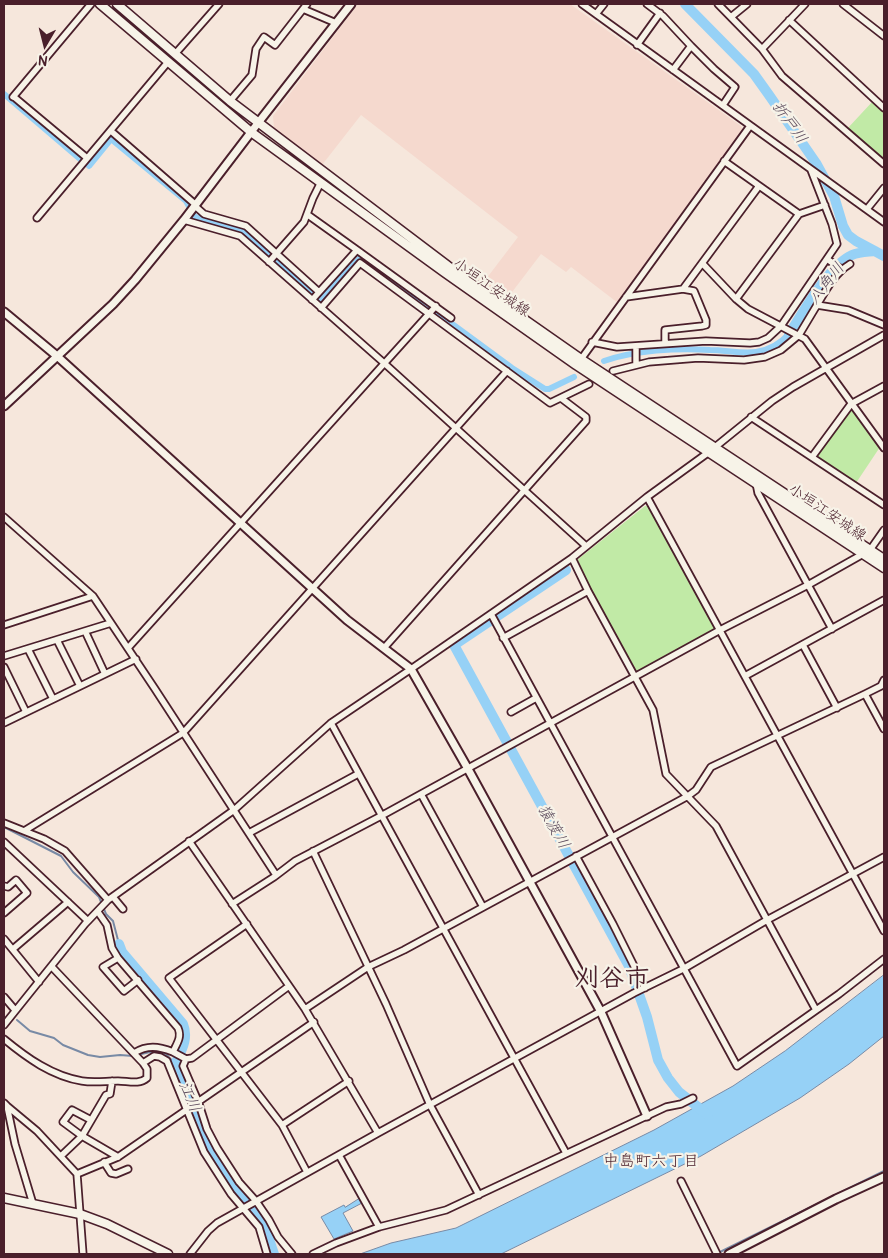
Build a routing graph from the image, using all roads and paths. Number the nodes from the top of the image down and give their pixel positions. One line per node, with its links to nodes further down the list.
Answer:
1 (91, 4): 33 (street)
2 (100, 4): 24 (main road, 小垣江安城線)
3 (117, 4): 23 (main road, 小垣江安城線)
4 (220, 4): 23 (street)
5 (352, 4): 18 (street)
6 (582, 4): 15 (street)
7 (604, 4): 15 (street)
8 (647, 4): 14 (street)
9 (718, 4): 16 (street)
10 (747, 4): 16 (street)
11 (805, 4): 17 (street)
12 (843, 4): 19 (street)
13 (305, 6): 18 (street); 26 (street)
14 (660, 13): 20 (street); 21 (street)
15 (596, 14): 20 (street)
16 (731, 17): 22 (street)
17 (789, 20): 22 (street); 28 (street)
18 (336, 23): 29 (street)
19 (884, 36)
20 (637, 45): 25 (street)
21 (691, 46): 25 (street); 27 (street)
22 (762, 49): 35 (street)
23 (175, 54): 26 (main road, 小垣江安城線)
24 (168, 62): 31 (street); 32 (main road, 小垣江安城線)
25 (673, 70): 27 (street)
26 (230, 101): 29 (main road, 小垣江安城線)
27 (723, 106): 30 (street)
28 (884, 108)
29 (258, 123): 32 (street); 74 (main road, 小垣江安城線)
30 (750, 126): 34 (street); 36 (street)
31 (111, 131): 33 (street); 41 (street)
32 (251, 132): 37 (main road, 小垣江安城線); 41 (street)
33 (87, 158): 45 (street)
34 (724, 161): 38 (street); 57 (street)
35 (884, 164)
36 (811, 170): 40 (street); 42 (street)
37 (321, 182): 44 (street); 74 (main road, 小垣江安城線)
38 (759, 186): 43 (street); 52 (street)
39 (884, 188): 42 (street)
40 (824, 204): 43 (street); 50 (street)
41 (195, 206): 46 (street); 49 (street)
42 (867, 210): 47 (street)
43 (799, 214): 58 (street)
44 (308, 215): 48 (street); 49 (street)
45 (37, 218)
46 (184, 220): 51 (street); 73 (street)
47 (884, 222)
48 (356, 250): 56 (street); 61 (street)
49 (276, 254): 51 (street); 56 (street)
50 (828, 259): 54 (street); 67 (street)
51 (269, 262): 62 (street)
52 (702, 263): 55 (street); 58 (street)
53 (850, 264): 54 (street)
54 (841, 269): 60 (street)
55 (683, 289): 57 (street); 71 (street)
56 (319, 292): 59 (street)
57 (626, 297): 70 (street)
58 (736, 299): 67 (street)
59 (312, 300)
60 (817, 305): 66 (street); 68 (street)
61 (436, 306): 64 (street); 65 (street)
62 (321, 308): 64 (street); 76 (street)
63 (4, 312): 73 (street)
64 (429, 314): 76 (street); 78 (street)
65 (451, 318)
66 (884, 325)
67 (782, 327): 68 (street); 71 (street)
68 (798, 335): 75 (street); 77 (street)
69 (884, 335): 77 (street)
70 (592, 342): 72 (street); 74 (street)
71 (665, 343): 72 (street)
72 (636, 347): 75 (street)
73 (56, 356): 84 (street); 95 (street)
74 (578, 362): 88 (main road, 小垣江安城線)
75 (636, 362): 79 (street)
76 (384, 363): 86 (street); 95 (street)
77 (826, 368): 83 (street); 85 (street)
78 (507, 371): 82 (street); 86 (street)
79 (613, 371)
80 (589, 384): 82 (street)
81 (884, 386): 83 (street)
82 (561, 398): 91 (street)
83 (851, 404): 87 (street); 89 (street)
84 (4, 406)
85 (751, 417): 88 (street); 89 (street)
86 (456, 430): 91 (street); 103 (street)
87 (884, 448)
88 (712, 450): 90 (main road, 小垣江安城線); 92 (street); 98 (main road, 小垣江安城線)
89 (812, 457): 93 (street)
90 (756, 483): 98 (main road, 小垣江安城線); 102 (street)
91 (525, 490): 97 (street); 117 (street)
92 (647, 498): 97 (street); 111 (street)
93 (884, 505)
94 (4, 517): 105 (street)
95 (240, 523): 103 (street); 116 (street)
96 (884, 530): 98 (street)
97 (586, 546): 99 (street)
98 (867, 552): 100 (main road, 小垣江安城線); 101 (main road, 小垣江安城線); 102 (street)
99 (572, 558): 104 (street); 107 (street)
100 (884, 559)
101 (884, 568)
102 (808, 585): 110 (street); 111 (street)
103 (313, 587): 117 (street); 138 (street)
104 (588, 592): 113 (street); 125 (street)
105 (93, 596): 108 (street); 109 (street)
106 (884, 600): 110 (street)
107 (492, 617): 113 (street); 122 (street)
108 (111, 623): 112 (street); 116 (street)
109 (4, 624)
110 (832, 629): 115 (street)
111 (720, 630): 124 (street); 125 (street)
112 (85, 631): 114 (street); 123 (street)
113 (503, 638): 129 (street)
114 (56, 640): 118 (street); 127 (street)
115 (803, 645): 124 (street); 131 (street)
116 (128, 648): 120 (street)
117 (384, 648): 122 (street)
118 (28, 649): 119 (street); 130 (street)
119 (4, 656)
120 (136, 659): 123 (street); 138 (street)
121 (4, 667): 132 (street)
122 (411, 669): 135 (street); 140 (street)
123 (105, 674): 127 (street)
124 (745, 676): 139 (street)
125 (634, 677): 136 (street); 143 (street)
126 (883, 684): 128 (street)
127 (80, 686): 130 (street)
128 (866, 694): 131 (street); 137 (street)
129 (536, 698): 133 (street); 136 (street)
130 (53, 699): 132 (street)
131 (836, 708): 139 (street)
132 (26, 712): 134 (street)
133 (511, 712)
134 (4, 723)
135 (330, 723): 141 (street); 144 (street)
136 (550, 723): 140 (street); 149 (street)
137 (884, 729)
138 (183, 733): 144 (street); 147 (street)
139 (777, 736): 143 (street); 155 (street)
140 (468, 768): 142 (street); 157 (street)
141 (358, 774): 145 (street); 148 (street)
142 (421, 794): 145 (street); 162 (street)
143 (688, 796): 149 (street); 166 (street)
144 (234, 810): 148 (street); 150 (street)
145 (381, 816): 152 (street); 169 (street)
146 (4, 823): 147 (street)
147 (24, 831): 159 (street)
148 (249, 833): 156 (street)
149 (612, 836): 153 (street); 177 (street)
150 (190, 841): 159 (street); 161 (street)
151 (4, 842): 160 (street)
152 (313, 852): 156 (street); 176 (street)
153 (576, 856): 157 (street); 181 (street)
154 (884, 857): 155 (street)
155 (852, 874): 166 (street); 170 (street)
156 (276, 875): 161 (street)
157 (529, 882): 162 (street); 186 (street)
158 (4, 886): 165 (street)
159 (111, 898): 163 (street); 164 (street)
160 (68, 902): 167 (street); 172 (street)
161 (232, 904): 168 (street)
162 (482, 907): 169 (street)
163 (123, 909)
164 (98, 912): 167 (street); 173 (street)
165 (4, 913)
166 (767, 920): 177 (street); 185 (street)
167 (88, 921): 175 (street)
168 (246, 924): 180 (street); 189 (street)
169 (444, 928): 176 (street); 193 (street)
170 (884, 931)
171 (4, 939): 172 (street)
172 (13, 949): 179 (street)
173 (118, 958): 178 (street); 178 (street)
174 (884, 960): 185 (street)
175 (52, 967): 179 (street); 192 (street)
176 (368, 967): 183 (street); 202 (street)
177 (684, 968): 181 (street); 185 (street)
178 (138, 980): 191 (street)
179 (40, 982): 184 (street)
180 (289, 986): 183 (street); 189 (street)
181 (645, 988): 186 (street)
182 (4, 997): 184 (street)
183 (305, 1009): 187 (street)
184 (15, 1010): 188 (street)
185 (816, 1010)
186 (601, 1012): 193 (street); 204 (street)
187 (314, 1022): 196 (street); 197 (street)
188 (4, 1025)
189 (217, 1038): 194 (street); 196 (street)
190 (4, 1039): 198 (street)
191 (173, 1052): 192 (street); 194 (street)
192 (134, 1054): 195 (street)
193 (515, 1058): 202 (street); 209 (street)
194 (186, 1059): 200 (street)
195 (141, 1061): 198 (street); 203 (street)
196 (242, 1072): 200 (street); 206 (street)
197 (349, 1080): 206 (street); 207 (street)
198 (112, 1081): 205 (street)
199 (693, 1098): 204 (street)
200 (198, 1101): 203 (street); 221 (street)
201 (6, 1105): 211 (street); 222 (street)
202 (430, 1105): 207 (street); 219 (street)
203 (187, 1109): 212 (street); 223 (street)
204 (647, 1116): 209 (street)
205 (91, 1120): 208 (street); 208 (street)
206 (282, 1125): 215 (street)
207 (378, 1133): 210 (street)
208 (82, 1136): 211 (street); 212 (street)
209 (566, 1153): 219 (street)
210 (339, 1154): 215 (street); 225 (street)
211 (61, 1156): 216 (street)
212 (118, 1157): 213 (street)
213 (104, 1162): 214 (street); 216 (street)
214 (128, 1169)
215 (307, 1172): 221 (street)
216 (77, 1174): 224 (street)
217 (884, 1177): 233 (street)
218 (681, 1181): 226 (street)
219 (479, 1195): 225 (street)
220 (4, 1198): 222 (main road)
221 (255, 1201): 223 (street); 231 (street)
222 (33, 1204): 224 (main road)
223 (243, 1208): 229 (street); 230 (street)
224 (80, 1214): 227 (street); 228 (main road)
225 (379, 1227): 232 (street)
226 (716, 1252)
227 (83, 1254)
228 (168, 1254)
229 (190, 1254)
230 (266, 1254)
231 (292, 1254)
232 (313, 1254)
233 (730, 1254)

